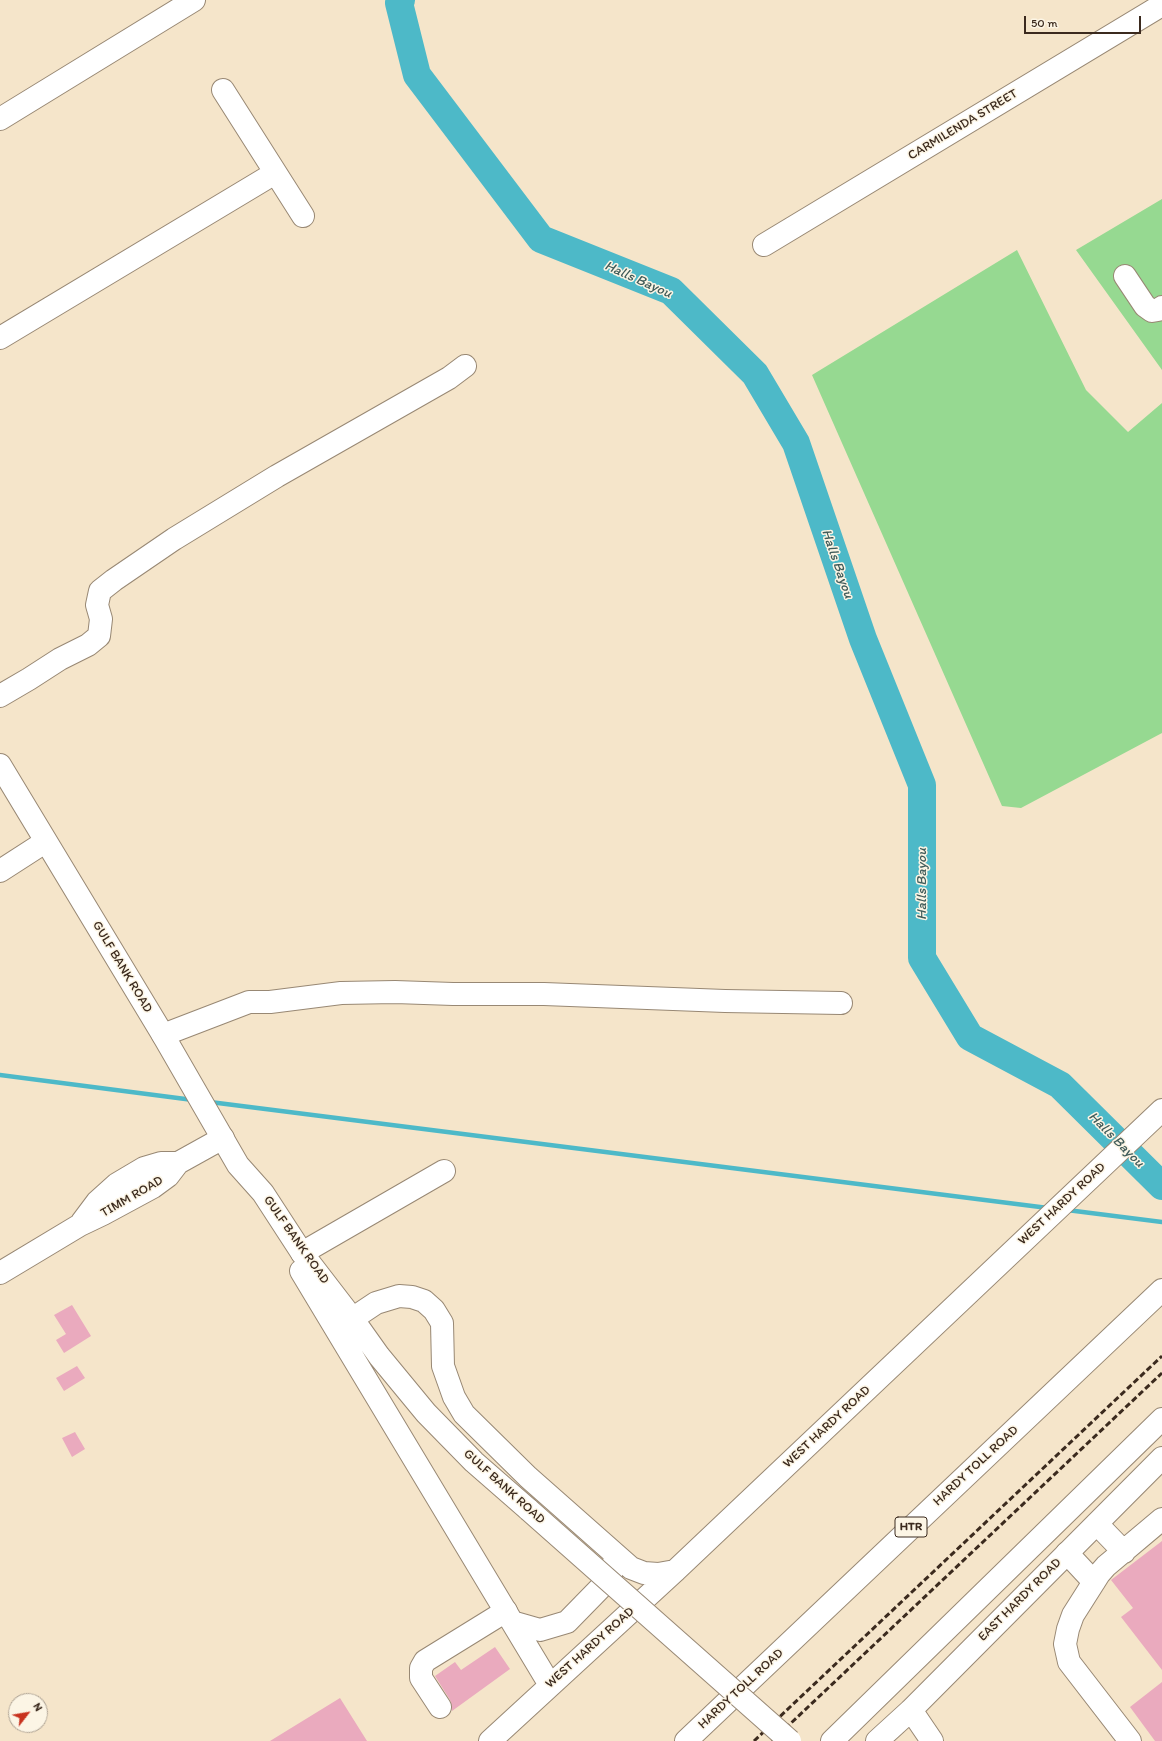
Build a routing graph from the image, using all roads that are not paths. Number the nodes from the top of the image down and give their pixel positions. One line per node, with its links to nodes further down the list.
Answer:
1 (194, 0): 4 (main road)
2 (1162, 5): 7 (main road, CARMILENDA STREET)
3 (223, 90): 5 (main road)
4 (0, 120)
5 (275, 173): 6 (main road); 10 (main road)
6 (302, 216)
7 (764, 245)
8 (1125, 276): 9 (main road)
9 (1162, 307)
10 (0, 338)
11 (465, 366): 12 (main road)
12 (0, 696)
13 (0, 765): 14 (main road, GULF BANK ROAD)
14 (46, 842): 15 (main road); 17 (main road, GULF BANK ROAD)
15 (0, 871)
16 (841, 1003): 17 (main road)
17 (163, 1035): 19 (main road, GULF BANK ROAD)
18 (1162, 1110): 33 (main road, WEST HARDY ROAD)
19 (219, 1132): 20 (main road, GULF BANK ROAD); 23 (main road, TIMM ROAD)
20 (238, 1165): 22 (main road, GULF BANK ROAD); 25 (main road)
21 (444, 1171): 22 (main road)
22 (302, 1253): 25 (main road, GULF BANK ROAD)
23 (0, 1273)
24 (1162, 1290): 40 (main road, HARDY TOLL ROAD / HTR)
25 (344, 1324): 30 (main road); 35 (main road); 41 (main road, GULF BANK ROAD, bridge)
26 (1162, 1419): 42 (main road)
27 (1162, 1458): 29 (main road, EAST HARDY ROAD)
28 (1162, 1519): 31 (main road)
29 (1097, 1524): 31 (main road); 32 (main road, EAST HARDY ROAD)
30 (609, 1548): 33 (main road); 35 (main road)
31 (1124, 1552): 34 (main road)
32 (1067, 1553): 34 (main road); 38 (main road, EAST HARDY ROAD)
33 (675, 1570): 36 (main road, WEST HARDY ROAD)
34 (1094, 1582): 45 (main road)
35 (509, 1616): 36 (main road); 37 (main road)
36 (550, 1685): 39 (main road, WEST HARDY ROAD)
37 (440, 1707)
38 (910, 1710): 43 (main road, EAST HARDY ROAD); 44 (main road)
39 (490, 1741)
40 (686, 1741)
41 (790, 1741)
42 (832, 1741)
43 (877, 1741)
44 (932, 1741)
45 (1130, 1741)

